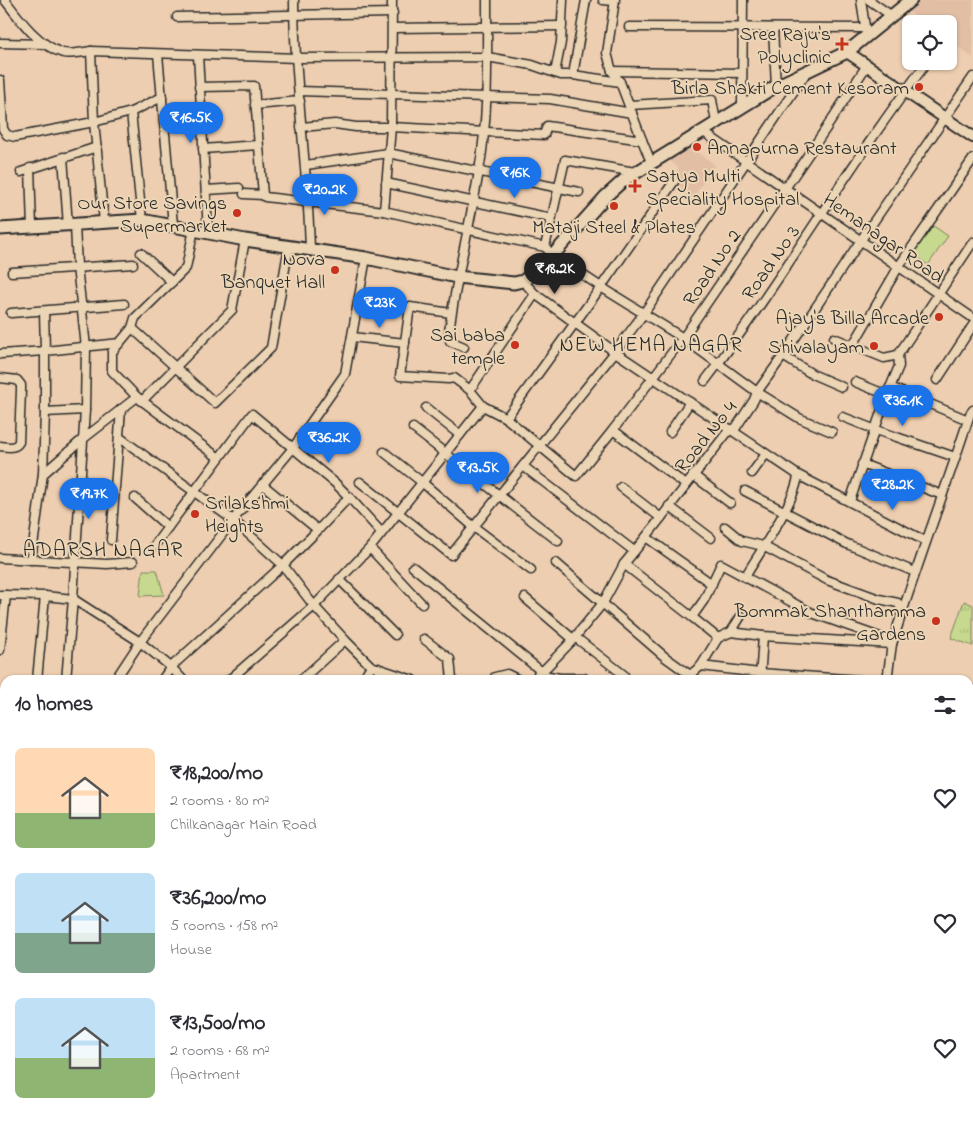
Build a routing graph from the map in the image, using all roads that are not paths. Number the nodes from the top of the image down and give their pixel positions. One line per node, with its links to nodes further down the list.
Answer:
1 (5, 0): 26 (street)
2 (294, 0): 15 (street)
3 (392, 0): 14 (street)
4 (487, 0): 18 (street)
5 (563, 0): 19 (street)
6 (586, 0): 40 (street)
7 (602, 0): 12 (street)
8 (743, 0): 22 (street)
9 (861, 0): 24 (street)
10 (869, 0): 13 (street)
11 (911, 0): 16 (main road)
12 (614, 1): 36 (street)
13 (880, 3): 16 (street)
14 (393, 14): 15 (street); 21 (street)
15 (294, 15): 17 (street); 32 (street)
16 (892, 16): 24 (main road)
17 (177, 17)
18 (487, 26): 19 (street); 21 (street); 33 (street)
19 (562, 26): 37 (street)
20 (629, 27): 22 (street)
21 (393, 28): 31 (street)
22 (743, 28): 23 (street); 38 (street)
23 (773, 28): 24 (street); 44 (street)
24 (866, 32): 28 (main road)
25 (0, 43): 26 (street)
26 (44, 44): 27 (street)
27 (91, 52): 29 (street); 58 (street)
28 (847, 52): 34 (street); 39 (main road)
29 (158, 54): 30 (street); 50 (street)
30 (198, 55): 32 (street); 45 (street)
31 (392, 57): 32 (street); 33 (street); 49 (street)
32 (297, 58): 47 (street)
33 (487, 58): 37 (street); 51 (street)
34 (867, 65): 48 (street); 83 (street, Road No 2)
35 (921, 70): 48 (street, Road No 3)
36 (612, 71): 38 (street); 43 (street)
37 (555, 73): 40 (street)
38 (742, 73): 54 (street)
39 (806, 73): 44 (main road); 74 (street)
40 (574, 75): 43 (street)
41 (973, 77): 57 (street, Road No 4)
42 (0, 80): 46 (street)
43 (620, 82): 55 (street)
44 (776, 86): 54 (main road)
45 (199, 87): 53 (street); 69 (street)
46 (0, 89): 62 (street)
47 (299, 91): 49 (street); 52 (street)
48 (906, 91): 57 (street); 90 (street, Road No 3)
49 (390, 93): 51 (street); 61 (street)
50 (162, 97): 56 (street); 95 (street)
51 (485, 97): 55 (street); 64 (street)
52 (300, 101): 53 (street); 60 (street)
53 (255, 105): 67 (street)
54 (742, 106): 59 (main road)
55 (630, 109): 59 (street); 66 (street)
56 (130, 112): 58 (street); 92 (street)
57 (945, 117): 65 (street); 102 (street, Road No 4)
58 (94, 122): 62 (street); 68 (street)
59 (716, 122): 63 (main road)
60 (301, 127): 61 (street); 75 (street)
61 (391, 127): 64 (street); 70 (street)
62 (1, 129)
63 (702, 131): 73 (main road); 74 (street, Hemanagar Road)
64 (485, 132): 66 (street); 77 (street)
65 (973, 137)
66 (642, 140): 73 (street)
67 (258, 145): 69 (street); 86 (street)
68 (97, 147): 71 (street); 93 (street)
69 (203, 148): 84 (street)
70 (388, 153): 75 (street); 77 (street); 81 (street)
71 (63, 157): 76 (street); 94 (street)
72 (973, 158): 110 (street)
73 (652, 162): 79 (main road)
74 (746, 162): 83 (street, Hemanagar Road); 123 (street)
75 (306, 165): 88 (street)
76 (30, 168): 78 (street); 96 (street)
77 (480, 171): 82 (street); 87 (street)
78 (21, 172)
79 (635, 172): 82 (street); 106 (main road)
80 (675, 180): 116 (street)
81 (386, 184): 87 (street); 89 (street)
82 (558, 188): 85 (street); 91 (street)
83 (784, 188): 90 (street, Hemanagar Road); 130 (street, Road No 2)
84 (206, 190): 86 (street); 100 (street)
85 (579, 192)
86 (262, 195): 88 (street)
87 (474, 201): 91 (street); 99 (street)
88 (308, 203): 89 (street); 105 (street)
89 (384, 211): 99 (street)
90 (823, 214): 102 (street, Hemanagar Road); 142 (street, Road No 3)
91 (551, 218): 106 (street)
92 (142, 220): 93 (main road); 95 (main road)
93 (104, 222): 94 (main road)
94 (72, 225): 96 (main road); 111 (street)
95 (173, 225): 98 (main road)
96 (32, 228): 97 (main road)
97 (0, 229)
98 (194, 229): 100 (main road); 115 (street)
99 (468, 229): 106 (street); 113 (street)
100 (208, 232): 101 (main road)
101 (245, 240): 104 (main road); 143 (street)
102 (861, 240): 110 (street, Hemanagar Road); 141 (street, Road No 4)
103 (973, 242): 117 (street)
104 (289, 246): 105 (main road); 143 (street)
105 (310, 250): 108 (main road)
106 (549, 251): 114 (main road); 116 (street)
107 (141, 253): 115 (street)
108 (366, 258): 113 (main road); 129 (street)
109 (133, 264): 111 (street)
110 (899, 266): 117 (street, Hemanagar Road); 134 (street)
111 (77, 267): 112 (street); 120 (street)
112 (12, 272)
113 (457, 277): 114 (main road); 122 (street)
114 (523, 281): 118 (street)
115 (172, 282): 128 (street)
116 (601, 287): 123 (street); 126 (street)
117 (938, 293): 125 (street, Hemanagar Road); 140 (street)
118 (535, 294): 126 (street); 150 (street)
119 (124, 304): 120 (street)
120 (81, 308): 121 (street); 135 (street)
121 (44, 311): 124 (street); 137 (street)
122 (451, 313): 133 (street); 136 (street)
123 (644, 313): 130 (street); 138 (street)
124 (11, 314)
125 (973, 318)
126 (574, 324): 138 (street); 162 (street)
127 (973, 325): 146 (street)
128 (132, 328): 132 (street); 143 (street)
129 (352, 337): 133 (street); 175 (street)
130 (683, 338): 142 (street); 144 (street, Road No 2)
131 (834, 338): 134 (street)
132 (120, 343): 135 (street); 153 (street)
133 (405, 343): 150 (street, Road No 2)
134 (853, 345): 140 (street)
135 (86, 346): 137 (street); 158 (street)
136 (464, 347)
137 (45, 351): 139 (street); 160 (street)
138 (616, 352): 144 (street); 174 (street)
139 (1, 354)
140 (898, 355): 151 (street)
141 (783, 356): 149 (street); 152 (street, Road No 4)
142 (719, 363): 147 (street, Road No 3); 152 (street)
143 (175, 368): 153 (street)
144 (653, 377): 154 (street); 166 (street, Road No 2)
145 (0, 378): 173 (street)
146 (937, 380)
147 (705, 381)
148 (855, 382): 151 (street)
149 (842, 387)
150 (470, 390): 155 (street, Road No 2)
151 (889, 391): 163 (street); 167 (street)
152 (757, 392): 165 (street, Road No 4); 169 (street)
153 (140, 399): 156 (street); 180 (street)
154 (690, 402): 165 (street); 168 (street)
155 (483, 406): 162 (street, Road No 2); 170 (street)
156 (121, 408): 171 (street); 172 (street)
157 (426, 408): 170 (street)
158 (85, 410): 160 (street); 172 (street)
159 (973, 410): 163 (street)
160 (46, 412): 184 (street)
161 (843, 417): 167 (street)
162 (506, 418): 174 (street, Road No 2)
163 (968, 420): 179 (street)
164 (413, 428): 177 (street)
165 (730, 429): 178 (street); 185 (street, Road No 4)
166 (613, 430): 174 (street, Road No 2); 190 (street)
167 (876, 430): 179 (street); 181 (street)
168 (670, 432)
169 (832, 432)
170 (460, 435): 177 (street)
171 (119, 436): 193 (street); 195 (street)
172 (83, 439): 184 (street); 192 (street)
173 (0, 446)
174 (539, 447): 182 (street)
175 (293, 448): 180 (street); 189 (street); 198 (street)
176 (384, 452): 188 (street)
177 (444, 454): 188 (street); 196 (street)
178 (766, 454): 183 (street); 186 (street)
179 (955, 457): 197 (street)
180 (219, 458): 193 (street)
181 (862, 464): 197 (street); 200 (street)
182 (523, 466): 196 (street); 220 (street)
183 (752, 473)
184 (43, 474): 222 (street)
185 (694, 475): 190 (street, Road No 4); 201 (street)
186 (798, 475): 200 (street); 203 (street)
187 (360, 482): 204 (street)
188 (423, 483): 204 (street); 209 (street)
189 (262, 484): 206 (street); 210 (street)
190 (686, 485): 202 (street, Road No 4)
191 (621, 488): 205 (street)
192 (80, 491): 195 (street); 223 (street)
193 (194, 491): 206 (street); 207 (street)
194 (745, 491): 203 (street)
195 (114, 493): 214 (street)
196 (499, 496): 209 (street); 215 (street)
197 (942, 496): 216 (street)
198 (349, 497): 210 (street); 211 (street)
199 (135, 498): 207 (street)
200 (850, 501): 216 (street)
201 (730, 504)
202 (669, 506): 205 (street, Road No 4); 213 (street)
203 (784, 512): 218 (street); 230 (street)
204 (398, 513): 209 (street); 211 (street)
205 (660, 518): 212 (street, Road No 4)
206 (233, 520): 227 (street); 251 (street)
207 (168, 527): 217 (street)
208 (724, 527): 218 (street)
209 (474, 528): 229 (street)
210 (318, 530): 227 (street)
211 (382, 532): 219 (street)
212 (646, 537): 220 (street, Road No 4); 233 (street)
213 (711, 538)
214 (110, 540)
215 (558, 541)
216 (926, 541): 230 (street)
217 (154, 546)
218 (763, 546): 231 (street); 241 (street)
219 (370, 548): 232 (street); 239 (street)
220 (634, 551): 226 (street, Road No 4)
221 (0, 558): 222 (street)
222 (31, 560): 223 (street)
223 (75, 562): 224 (street); 237 (street)
224 (133, 562)
225 (556, 563): 238 (street)
226 (624, 564): 238 (street, Road No 4); 243 (street)
227 (283, 566): 240 (street); 255 (street)
228 (413, 567): 268 (street)
229 (530, 570)
230 (915, 572): 241 (street)
231 (744, 577): 233 (street); 252 (street)
232 (339, 579): 240 (street); 245 (street)
233 (712, 584): 243 (street)
234 (3, 595): 235 (street); 253 (street)
235 (45, 596): 237 (street); 257 (street)
236 (525, 598): 247 (street)
237 (73, 599): 251 (street); 258 (street)
238 (603, 603): 247 (street, Road No 4); 270 (street)
239 (422, 604)
240 (314, 606): 250 (street); 262 (street)
241 (902, 610): 252 (street)
242 (741, 616): 244 (street)
243 (692, 617): 248 (street)
244 (731, 632): 246 (street); 248 (street)
245 (395, 635)
246 (763, 636): 252 (street); 273 (street)
247 (574, 638): 268 (street, Road No 4); 269 (street)
248 (718, 638): 254 (street)
249 (424, 639): 267 (street)
250 (345, 640): 256 (street); 263 (street)
251 (140, 642): 255 (street); 259 (street)
252 (893, 643): 274 (street)
253 (0, 650)
254 (701, 666): 271 (street); 272 (street)
255 (171, 667): 260 (street); 261 (street)
256 (375, 667): 264 (street); 265 (street); 266 (street)
257 (37, 675)
258 (66, 675)
259 (118, 675)
260 (165, 675)
261 (178, 675)
262 (235, 675)
263 (306, 675)
264 (367, 675)
265 (378, 675)
266 (398, 675)
267 (452, 675)
268 (537, 675)
269 (624, 675)
270 (688, 675)
271 (692, 675)
272 (749, 675)
273 (760, 675)
274 (888, 675)

